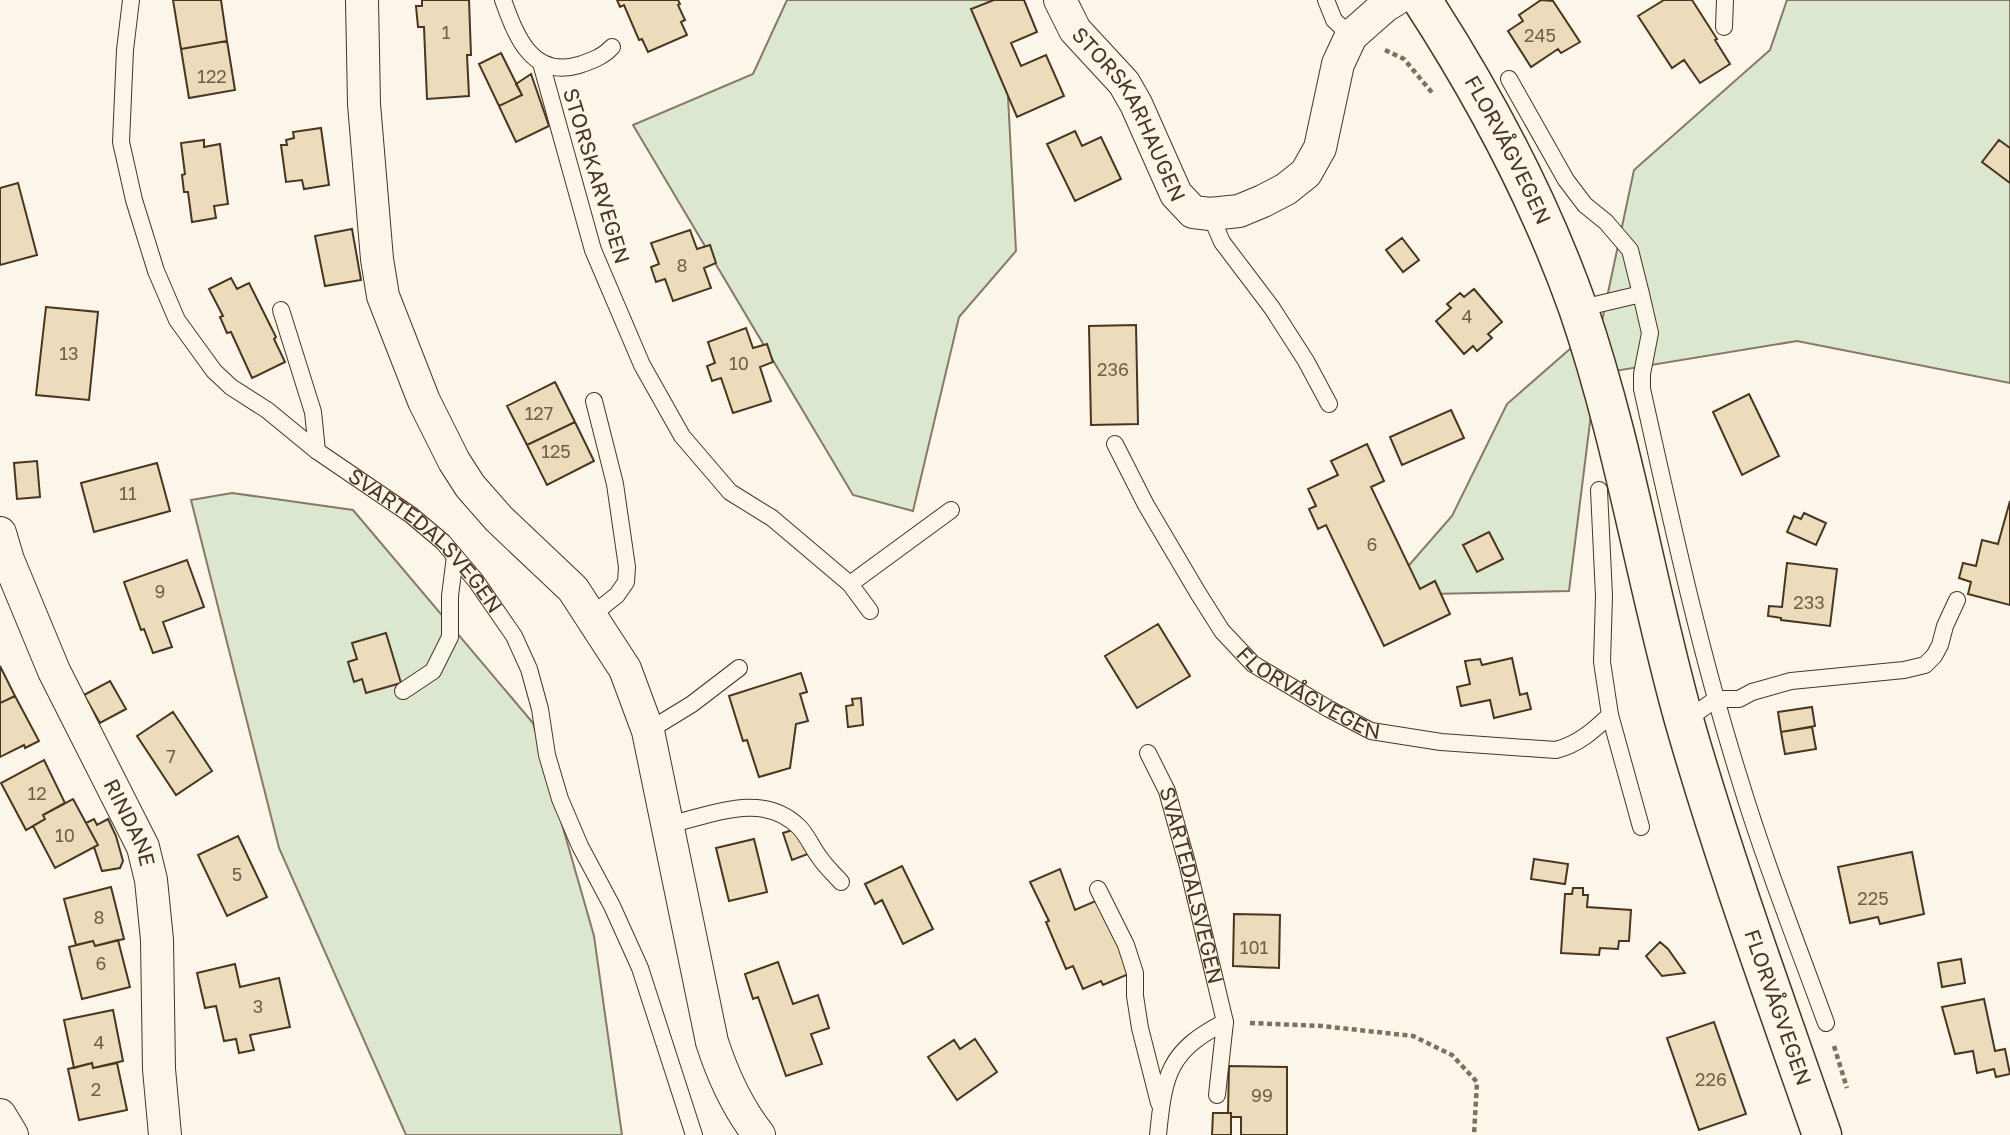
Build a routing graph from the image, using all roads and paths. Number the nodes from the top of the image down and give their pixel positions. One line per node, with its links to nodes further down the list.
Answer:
1 (131, 0): 21 (lane, SVARTEDALSVEGEN)
2 (362, 0): 29 (street)
3 (503, 0): 12 (lane, STORSKARVEGEN)
4 (1059, 0): 14 (street, STORSKARHAUGEN)
5 (1326, 0): 10 (lane)
6 (1395, 0): 10 (street, STORSKARHAUGEN)
7 (1422, 0): 16 (main road, FLORVÅGVEGEN)
8 (1726, 0): 9 (lane)
9 (1724, 27)
10 (1351, 36): 14 (street, STORSKARHAUGEN)
11 (612, 47): 12 (lane, STORSKARVEGEN)
12 (541, 63): 26 (lane, STORSKARVEGEN)
13 (1509, 79): 15 (lane, FLORVÅGVEGEN)
14 (1210, 214): 19 (lane)
15 (1642, 294): 16 (lane); 32 (lane, FLORVÅGVEGEN)
16 (1578, 309): 34 (main road, FLORVÅGVEGEN)
17 (281, 310): 21 (lane)
18 (594, 401): 29 (lane)
19 (1329, 404)
20 (1115, 444): 33 (lane, FLORVÅGVEGEN)
21 (317, 451): 25 (lane, SVARTEDALSVEGEN)
22 (1599, 490): 33 (lane)
23 (951, 510): 26 (lane)
24 (0, 533): 48 (street, RINDANE)
25 (455, 556): 31 (lane); 49 (lane, SVARTEDALSVEGEN)
26 (850, 584): 28 (lane, STORSKARVEGEN)
27 (1957, 600): 32 (lane)
28 (870, 611)
29 (592, 614): 35 (street)
30 (739, 668): 35 (lane)
31 (403, 691)
32 (1716, 699): 34 (lane); 42 (lane, FLORVÅGVEGEN)
33 (1610, 715): 38 (lane)
34 (1685, 721): 53 (main road, FLORVÅGVEGEN)
35 (648, 731): 37 (street)
36 (1148, 752): 41 (lane, SVARTEDALSVEGEN)
37 (667, 825): 39 (lane); 50 (street)
38 (1641, 827)
39 (842, 882)
40 (1098, 889): 45 (lane)
41 (1225, 1022): 43 (lane, SVARTEDALSVEGEN); 45 (lane); 52 (path)
42 (1826, 1023): 44 (path)
43 (1217, 1095)
44 (1851, 1098)
45 (1161, 1109): 51 (lane)
46 (0, 1115): 47 (street)
47 (12, 1135)
48 (165, 1135)
49 (694, 1135)
50 (759, 1135)
51 (1158, 1135)
52 (1474, 1135)
53 (1822, 1135)

